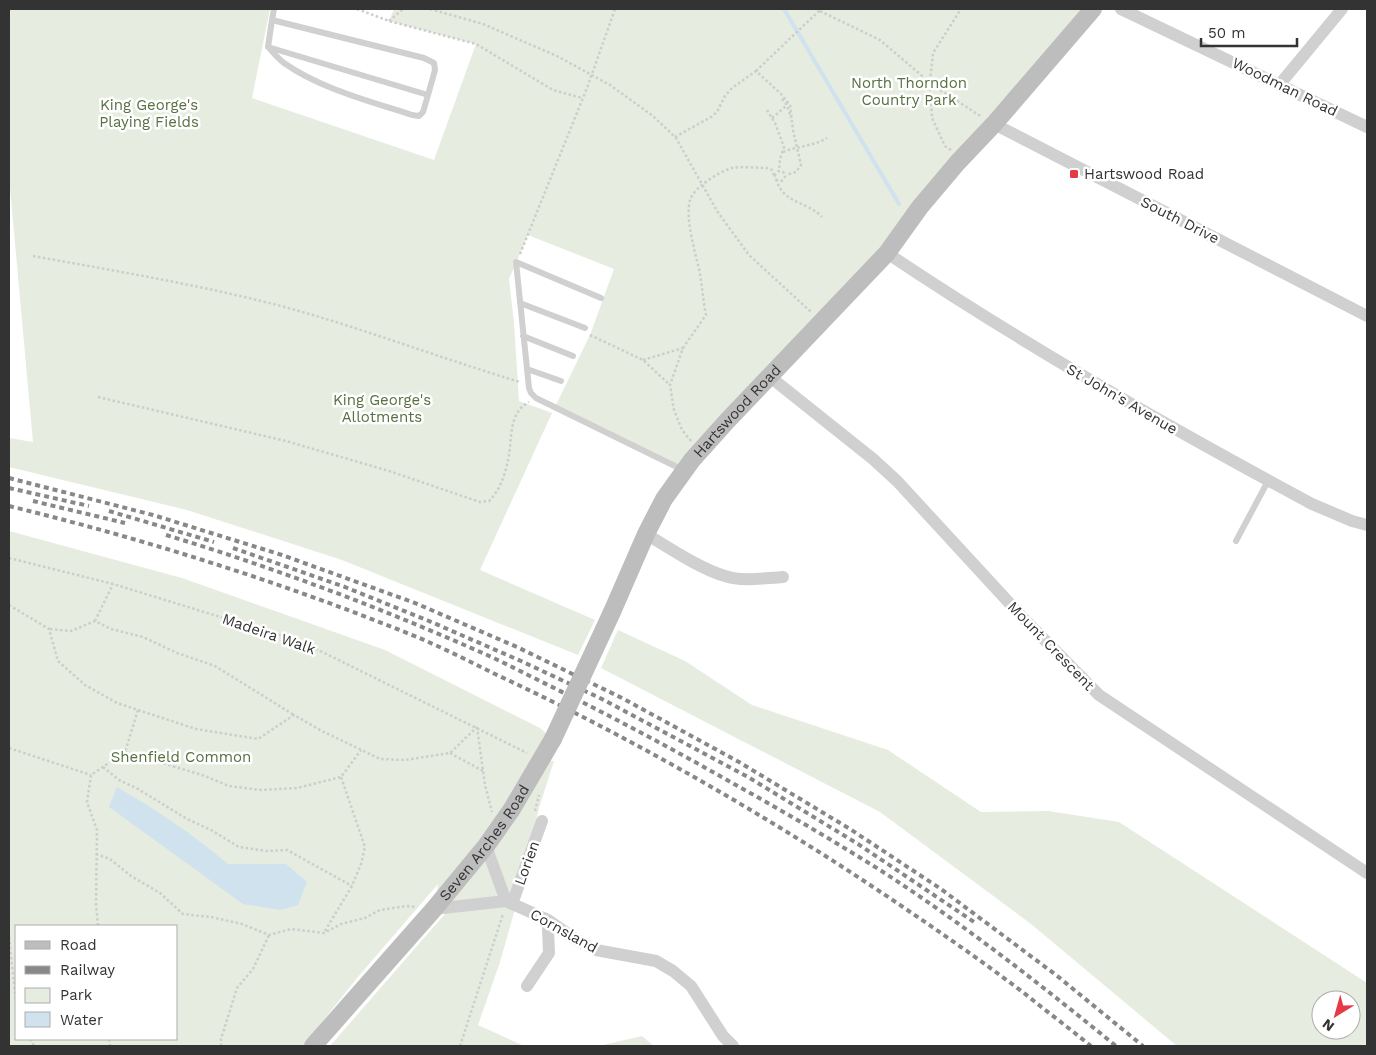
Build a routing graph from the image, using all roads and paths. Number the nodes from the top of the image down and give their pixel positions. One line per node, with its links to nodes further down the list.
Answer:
1 (274, 9): 11 (lane)
2 (357, 9): 12 (path)
3 (403, 9): 12 (path)
4 (430, 9): 15 (path)
5 (615, 9): 15 (path)
6 (822, 9): 14 (path); 16 (path)
7 (961, 9): 16 (path)
8 (1093, 9): 25 (street, Hartswood Road)
9 (1121, 9): 17 (street, Woodman Road)
10 (1342, 9): 17 (street)
11 (272, 20): 13 (lane); 18 (lane)
12 (389, 21): 19 (path)
13 (268, 47): 18 (lane); 18 (lane)
14 (756, 71): 24 (path); 27 (path)
15 (591, 74): 19 (path); 27 (path)
16 (930, 82): 25 (path); 31 (path)
17 (1280, 84): 26 (street, Woodman Road)
18 (428, 95)
19 (582, 98): 39 (path)
20 (782, 100): 21 (path)
21 (787, 105): 23 (path); 24 (path)
22 (767, 110): 23 (path)
23 (772, 118): 30 (path)
24 (792, 119): 29 (path)
25 (994, 124): 37 (street, Hartswood Road); 42 (street, South Drive)
26 (1366, 125)
27 (675, 137): 35 (path)
28 (827, 138): 29 (path)
29 (797, 146): 30 (path); 33 (path)
30 (783, 152): 32 (path)
31 (956, 154)
32 (779, 171): 33 (path); 34 (path)
33 (786, 175): 34 (path)
34 (776, 179): 35 (path); 36 (path)
35 (702, 186): 43 (path); 47 (path)
36 (822, 217)
37 (887, 253): 43 (street, Hartswood Road); 59 (street, St John's Avenue)
38 (33, 256): 54 (path)
39 (516, 262): 40 (lane); 41 (lane)
40 (601, 298)
41 (520, 302): 44 (lane); 46 (lane)
42 (1367, 316)
43 (821, 322): 51 (street, Hartswood Road)
44 (585, 328)
45 (590, 335): 49 (path)
46 (523, 336): 48 (lane); 50 (lane)
47 (683, 348): 49 (path); 53 (path)
48 (572, 356)
49 (643, 360): 53 (path)
50 (527, 369): 52 (lane); 54 (lane)
51 (769, 376): 57 (street, Hartswood Road); 86 (street, Mount Crescent)
52 (561, 381)
53 (670, 384): 57 (path)
54 (529, 388): 56 (lane)
55 (98, 397): 56 (path)
56 (544, 402): 58 (lane)
57 (700, 451): 58 (street, Hartswood Road)
58 (684, 470): 61 (street, Hartswood Road)
59 (1268, 481): 60 (street, St John's Avenue); 62 (lane)
60 (1367, 525)
61 (646, 534): 64 (street); 67 (street, Hartswood Road)
62 (1236, 541)
63 (9, 558): 65 (path, Madeira Walk)
64 (783, 578)
65 (113, 584): 68 (path); 72 (path, Madeira Walk)
66 (9, 605): 69 (path)
67 (612, 612): 77 (street, Seven Arches Road, bridge)
68 (95, 621): 69 (path); 71 (path)
69 (50, 629): 70 (path)
70 (138, 710): 71 (path); 75 (path)
71 (294, 715): 74 (path)
72 (477, 727): 76 (path); 77 (path, Madeira Walk); 79 (path)
73 (9, 748): 80 (path)
74 (361, 750): 76 (path); 81 (path)
75 (125, 752): 78 (path); 81 (path)
76 (450, 753): 79 (path)
77 (541, 760): 83 (street, Seven Arches Road)
78 (103, 767): 80 (path); 87 (path)
79 (483, 771): 83 (path)
80 (91, 775): 85 (path)
81 (341, 777): 87 (path)
82 (542, 821): 88 (street, Lorien)
83 (498, 830): 84 (street, Seven Arches Road)
84 (486, 846): 88 (street); 89 (street, Seven Arches Road)
85 (96, 854): 91 (path); 93 (path)
86 (1367, 873)
87 (352, 886): 92 (path)
88 (509, 902): 89 (street); 90 (street, Cornsland)
89 (434, 909): 92 (path); 98 (street, Seven Arches Road)
90 (548, 920): 95 (street); 99 (street, Cornsland)
91 (98, 925)
92 (324, 933): 93 (path)
93 (269, 935): 97 (path)
94 (9, 937): 96 (path)
95 (527, 986)
96 (15, 992)
97 (220, 1046)
98 (313, 1046)
99 (733, 1046)

